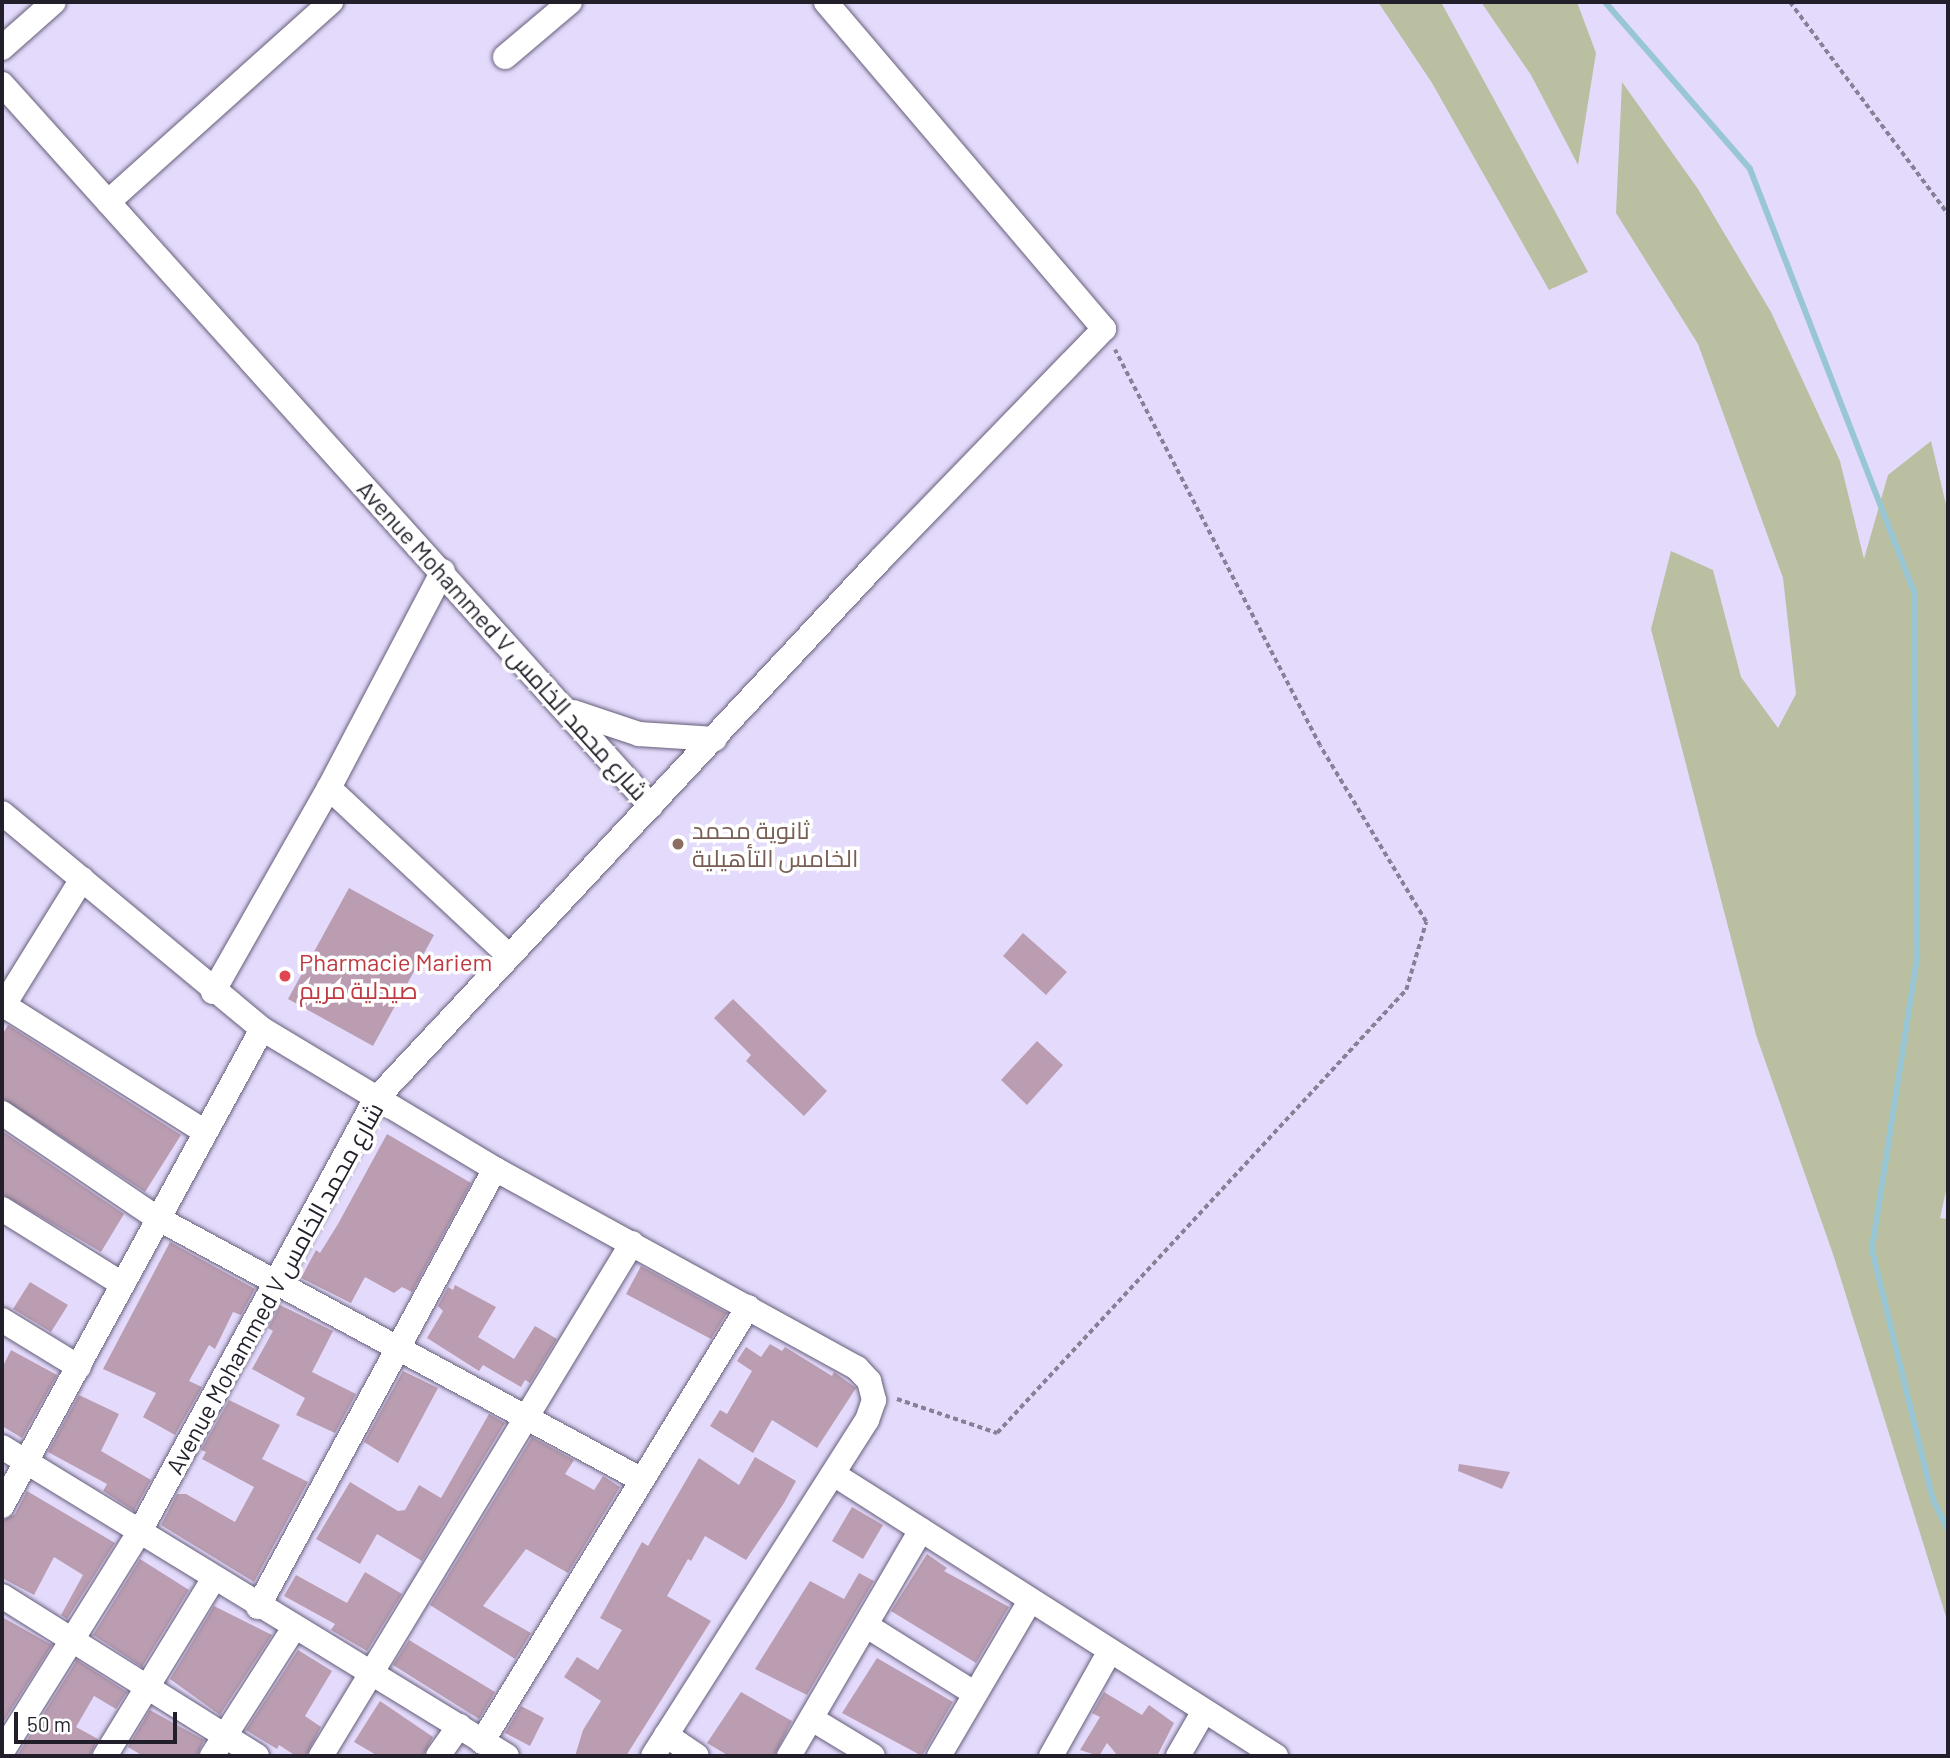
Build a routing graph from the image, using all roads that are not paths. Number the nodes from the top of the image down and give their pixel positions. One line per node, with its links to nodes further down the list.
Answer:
1 (54, 2): 5 (street)
2 (331, 2): 8 (street)
3 (570, 2): 6 (street)
4 (826, 2): 11 (street)
5 (2, 48)
6 (505, 57)
7 (2, 84): 8 (street, Avenue Mohammed V شارع محمد الخامس)
8 (108, 202): 9 (street, Avenue Mohammed V شارع محمد الخامس)
9 (443, 571): 10 (street, Avenue Mohammed V شارع محمد الخامس); 12 (street)
10 (567, 710): 11 (street); 13 (street, Avenue Mohammed V شارع محمد الخامس)
11 (715, 739): 13 (street)
12 (328, 788): 16 (street); 17 (street)
13 (651, 806): 16 (street, Avenue Mohammed V شارع محمد الخامس)
14 (2, 813): 15 (street)
15 (82, 879): 17 (street); 18 (street)
16 (509, 956): 20 (street, Avenue Mohammed V شارع محمد الخامس)
17 (213, 992): 19 (street)
18 (2, 1006): 22 (street)
19 (262, 1029): 20 (street); 22 (street)
20 (376, 1099): 23 (street); 27 (street, Avenue Mohammed V شارع محمد الخامس)
21 (2, 1113): 25 (street)
22 (205, 1132): 25 (street)
23 (495, 1169): 26 (street); 31 (street)
24 (2, 1209): 28 (street)
25 (158, 1218): 27 (street); 28 (street)
26 (632, 1244): 29 (street); 33 (street)
27 (279, 1281): 31 (street); 40 (street, Avenue Mohammed V شارع محمد الخامس)
28 (122, 1284): 32 (street)
29 (748, 1307): 36 (street); 37 (street)
30 (2, 1320): 32 (street)
31 (397, 1345): 33 (street); 44 (street)
32 (79, 1367): 35 (street)
33 (528, 1417): 37 (street); 49 (street)
34 (2, 1447): 35 (street)
35 (28, 1463): 38 (street); 40 (street)
36 (835, 1475): 39 (street); 57 (street)
37 (642, 1480): 55 (street)
38 (2, 1506)
39 (920, 1530): 43 (street); 45 (street)
40 (139, 1533): 41 (street); 47 (street, Avenue Mohammed V شارع محمد الخامس)
41 (214, 1578): 44 (street); 50 (street)
42 (2, 1596): 47 (street)
43 (1030, 1601): 48 (street); 51 (street)
44 (258, 1606): 46 (street)
45 (867, 1626): 51 (street); 53 (street)
46 (294, 1628): 49 (street); 56 (street)
47 (74, 1640): 50 (street); 58 (street, Avenue Mohammed V شارع محمد الخامس)
48 (1110, 1651): 52 (street); 68 (street)
49 (372, 1674): 54 (street); 61 (street)
50 (147, 1688): 56 (street); 59 (street)
51 (974, 1693): 67 (street)
52 (1203, 1711): 69 (street); 70 (street)
53 (812, 1719): 65 (street); 66 (street)
54 (459, 1726): 55 (street); 62 (street)
55 (482, 1742): 63 (street)
56 (218, 1746): 60 (street)
57 (659, 1746): 64 (street)
58 (2, 1752)
59 (105, 1756)
60 (257, 1756)
61 (321, 1756)
62 (438, 1756)
63 (507, 1756)
64 (697, 1756)
65 (789, 1756)
66 (873, 1756)
67 (939, 1756)
68 (1051, 1756)
69 (1178, 1756)
70 (1276, 1756)

